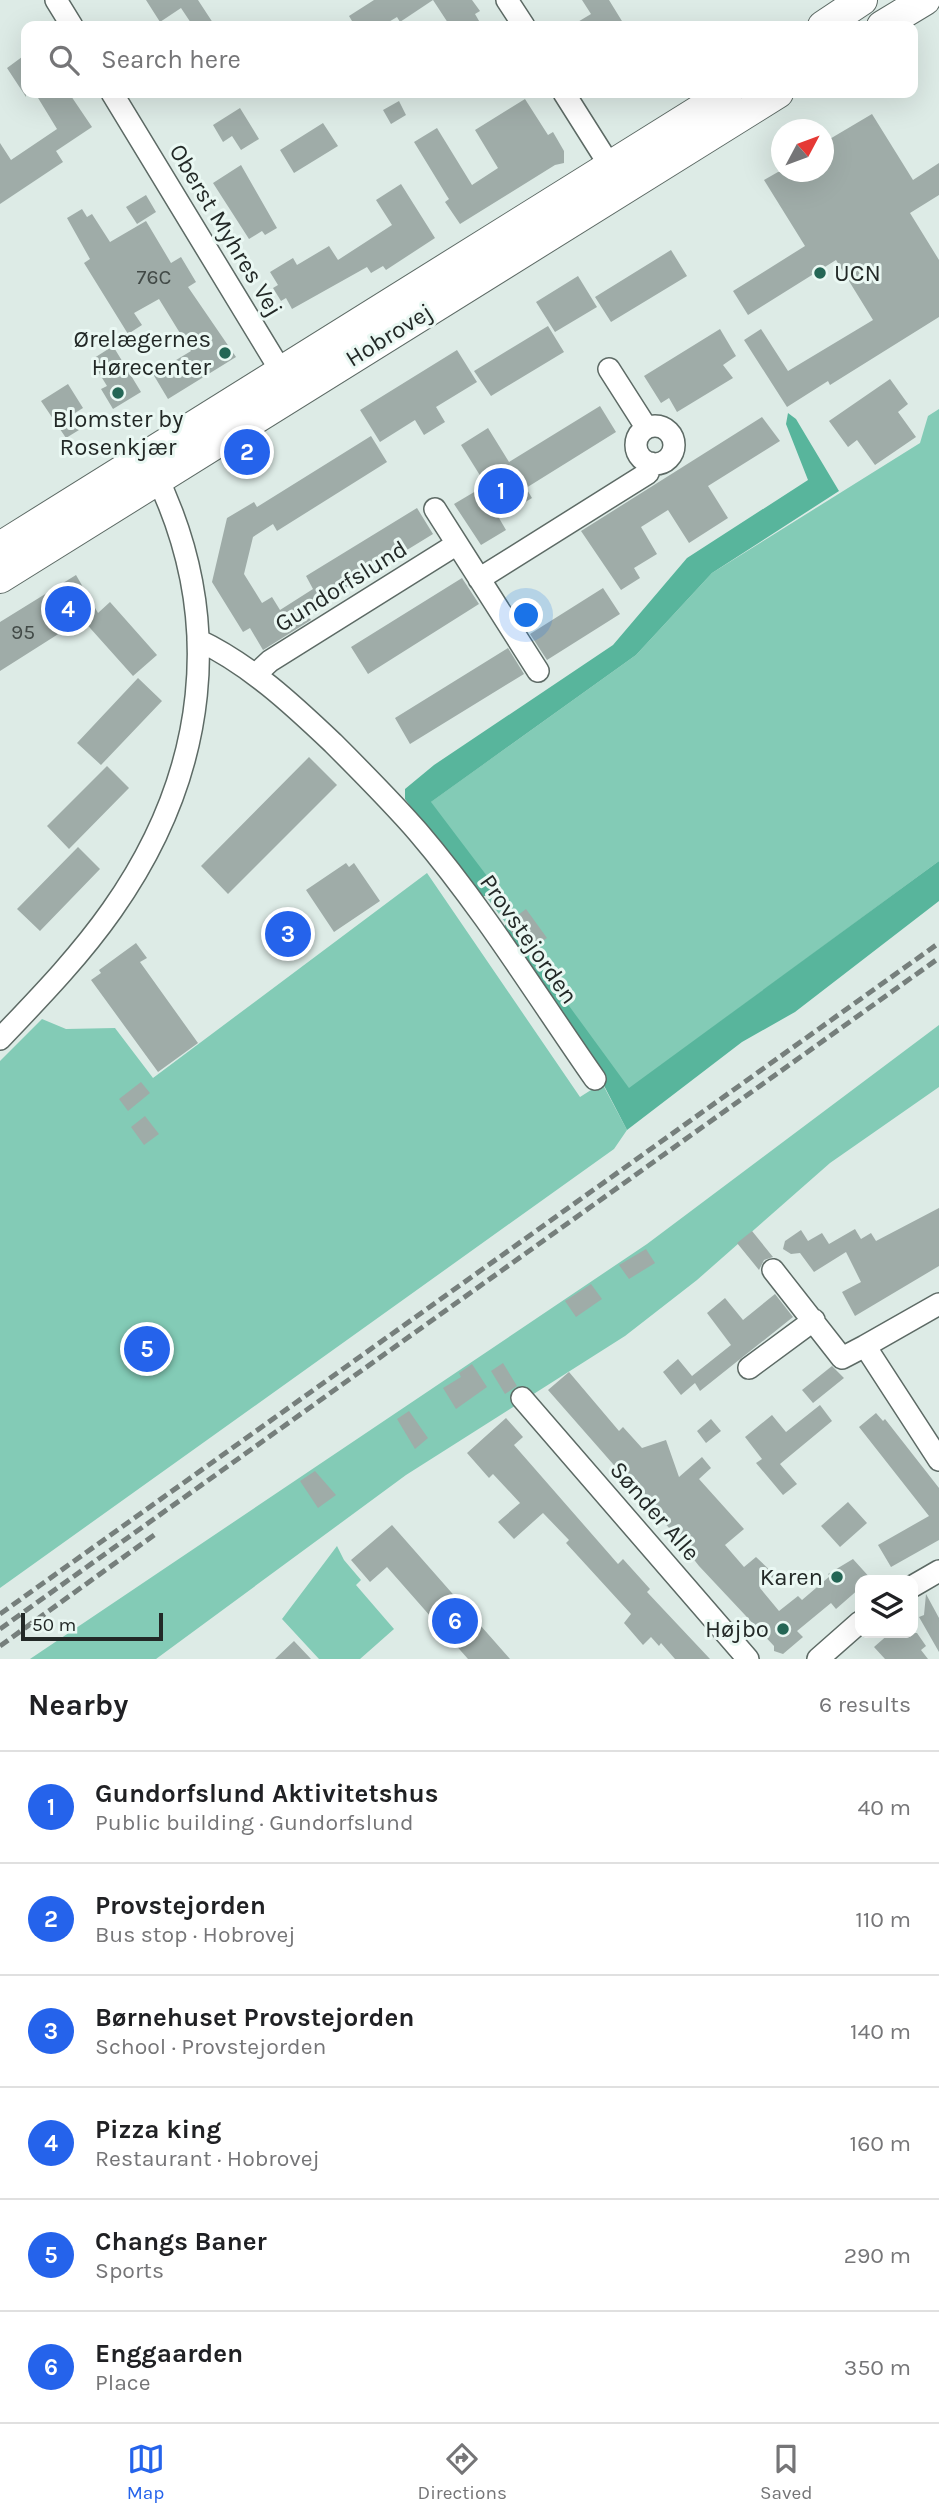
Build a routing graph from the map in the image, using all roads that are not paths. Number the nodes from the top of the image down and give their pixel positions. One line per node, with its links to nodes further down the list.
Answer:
1 (56, 0): 5 (street)
2 (508, 0): 6 (street)
3 (862, 0): 7 (main road)
4 (925, 0): 8 (main road)
5 (69, 21)
6 (521, 21)
7 (830, 21)
8 (890, 21)
9 (115, 98): 15 (street, Oberst Myhres Vej)
10 (567, 98): 13 (street)
11 (721, 98): 13 (main road, Hobrovej)
12 (769, 98): 13 (main road, Hobrovej)
13 (617, 178): 15 (main road, Hobrovej)
14 (609, 369): 16 (street)
15 (288, 383): 18 (main road, Hobrovej)
16 (646, 427): 17 (street); 17 (street)
17 (651, 463): 22 (street)
18 (153, 468): 21 (main road, Hobrovej); 23 (street)
19 (435, 509): 20 (street)
20 (457, 544): 22 (street); 25 (street, Gundorfslund)
21 (6, 553)
22 (479, 579): 24 (street)
23 (198, 640): 25 (street, Provstejorden); 26 (street)
24 (538, 671)
25 (255, 675): 27 (street, Provstejorden)
26 (0, 1039)
27 (595, 1079)
28 (773, 1270): 30 (street)
29 (939, 1304): 31 (street)
30 (814, 1320): 31 (street); 32 (street)
31 (865, 1346): 34 (street)
32 (750, 1368)
33 (522, 1398): 38 (street, Sønder Alle)
34 (939, 1460)
35 (939, 1571): 36 (street)
36 (918, 1583)
37 (855, 1626): 39 (street)
38 (748, 1659)
39 (818, 1659)

